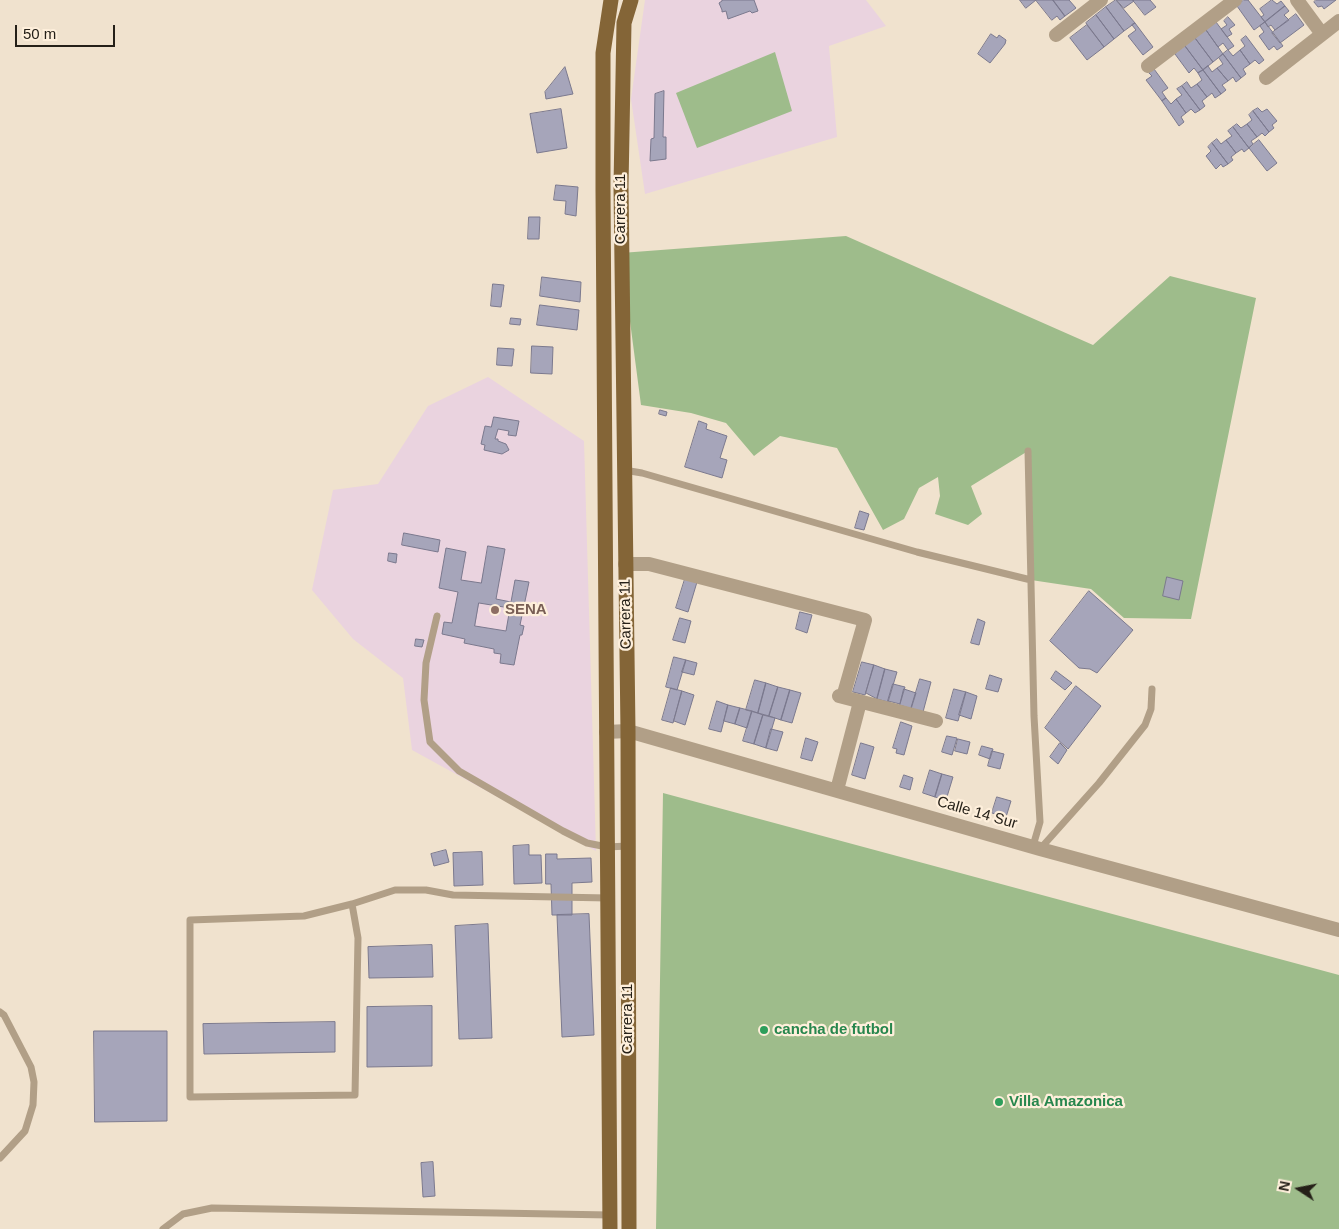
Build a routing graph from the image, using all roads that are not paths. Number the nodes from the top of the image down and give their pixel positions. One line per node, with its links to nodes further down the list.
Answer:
1 (612, 0): 20 (main road, Carrera 11)
2 (631, 0): 12 (main road, Carrera 11)
3 (1101, 0): 8 (street)
4 (1235, 0): 9 (street)
5 (1297, 0): 7 (street)
6 (1339, 20): 7 (street)
7 (1322, 34): 10 (street)
8 (1056, 35)
9 (1148, 66)
10 (1266, 78)
11 (1028, 451): 14 (lane)
12 (624, 470): 13 (main road, Carrera 11); 14 (lane)
13 (625, 564): 17 (street); 19 (main road, Carrera 11)
14 (1031, 580): 24 (lane)
15 (437, 616): 23 (lane)
16 (1152, 689): 24 (lane)
17 (860, 702): 18 (street); 21 (street)
18 (936, 721)
19 (628, 731): 20 (street, Calle 14 Sur); 21 (street, Calle 14 Sur); 22 (main road, Carrera 11)
20 (606, 732): 23 (main road, Carrera 11)
21 (837, 790): 24 (street, Calle 14 Sur)
22 (628, 846): 23 (lane); 32 (main road, Carrera 11)
23 (607, 848): 25 (main road, Carrera 11)
24 (1037, 848): 27 (street, Calle 14 Sur)
25 (608, 898): 26 (lane); 30 (main road, Carrera 11)
26 (352, 904): 26 (lane)
27 (1339, 930)
28 (0, 1012): 29 (lane)
29 (0, 1158)
30 (610, 1222): 31 (lane)
31 (163, 1229)
32 (629, 1229)

